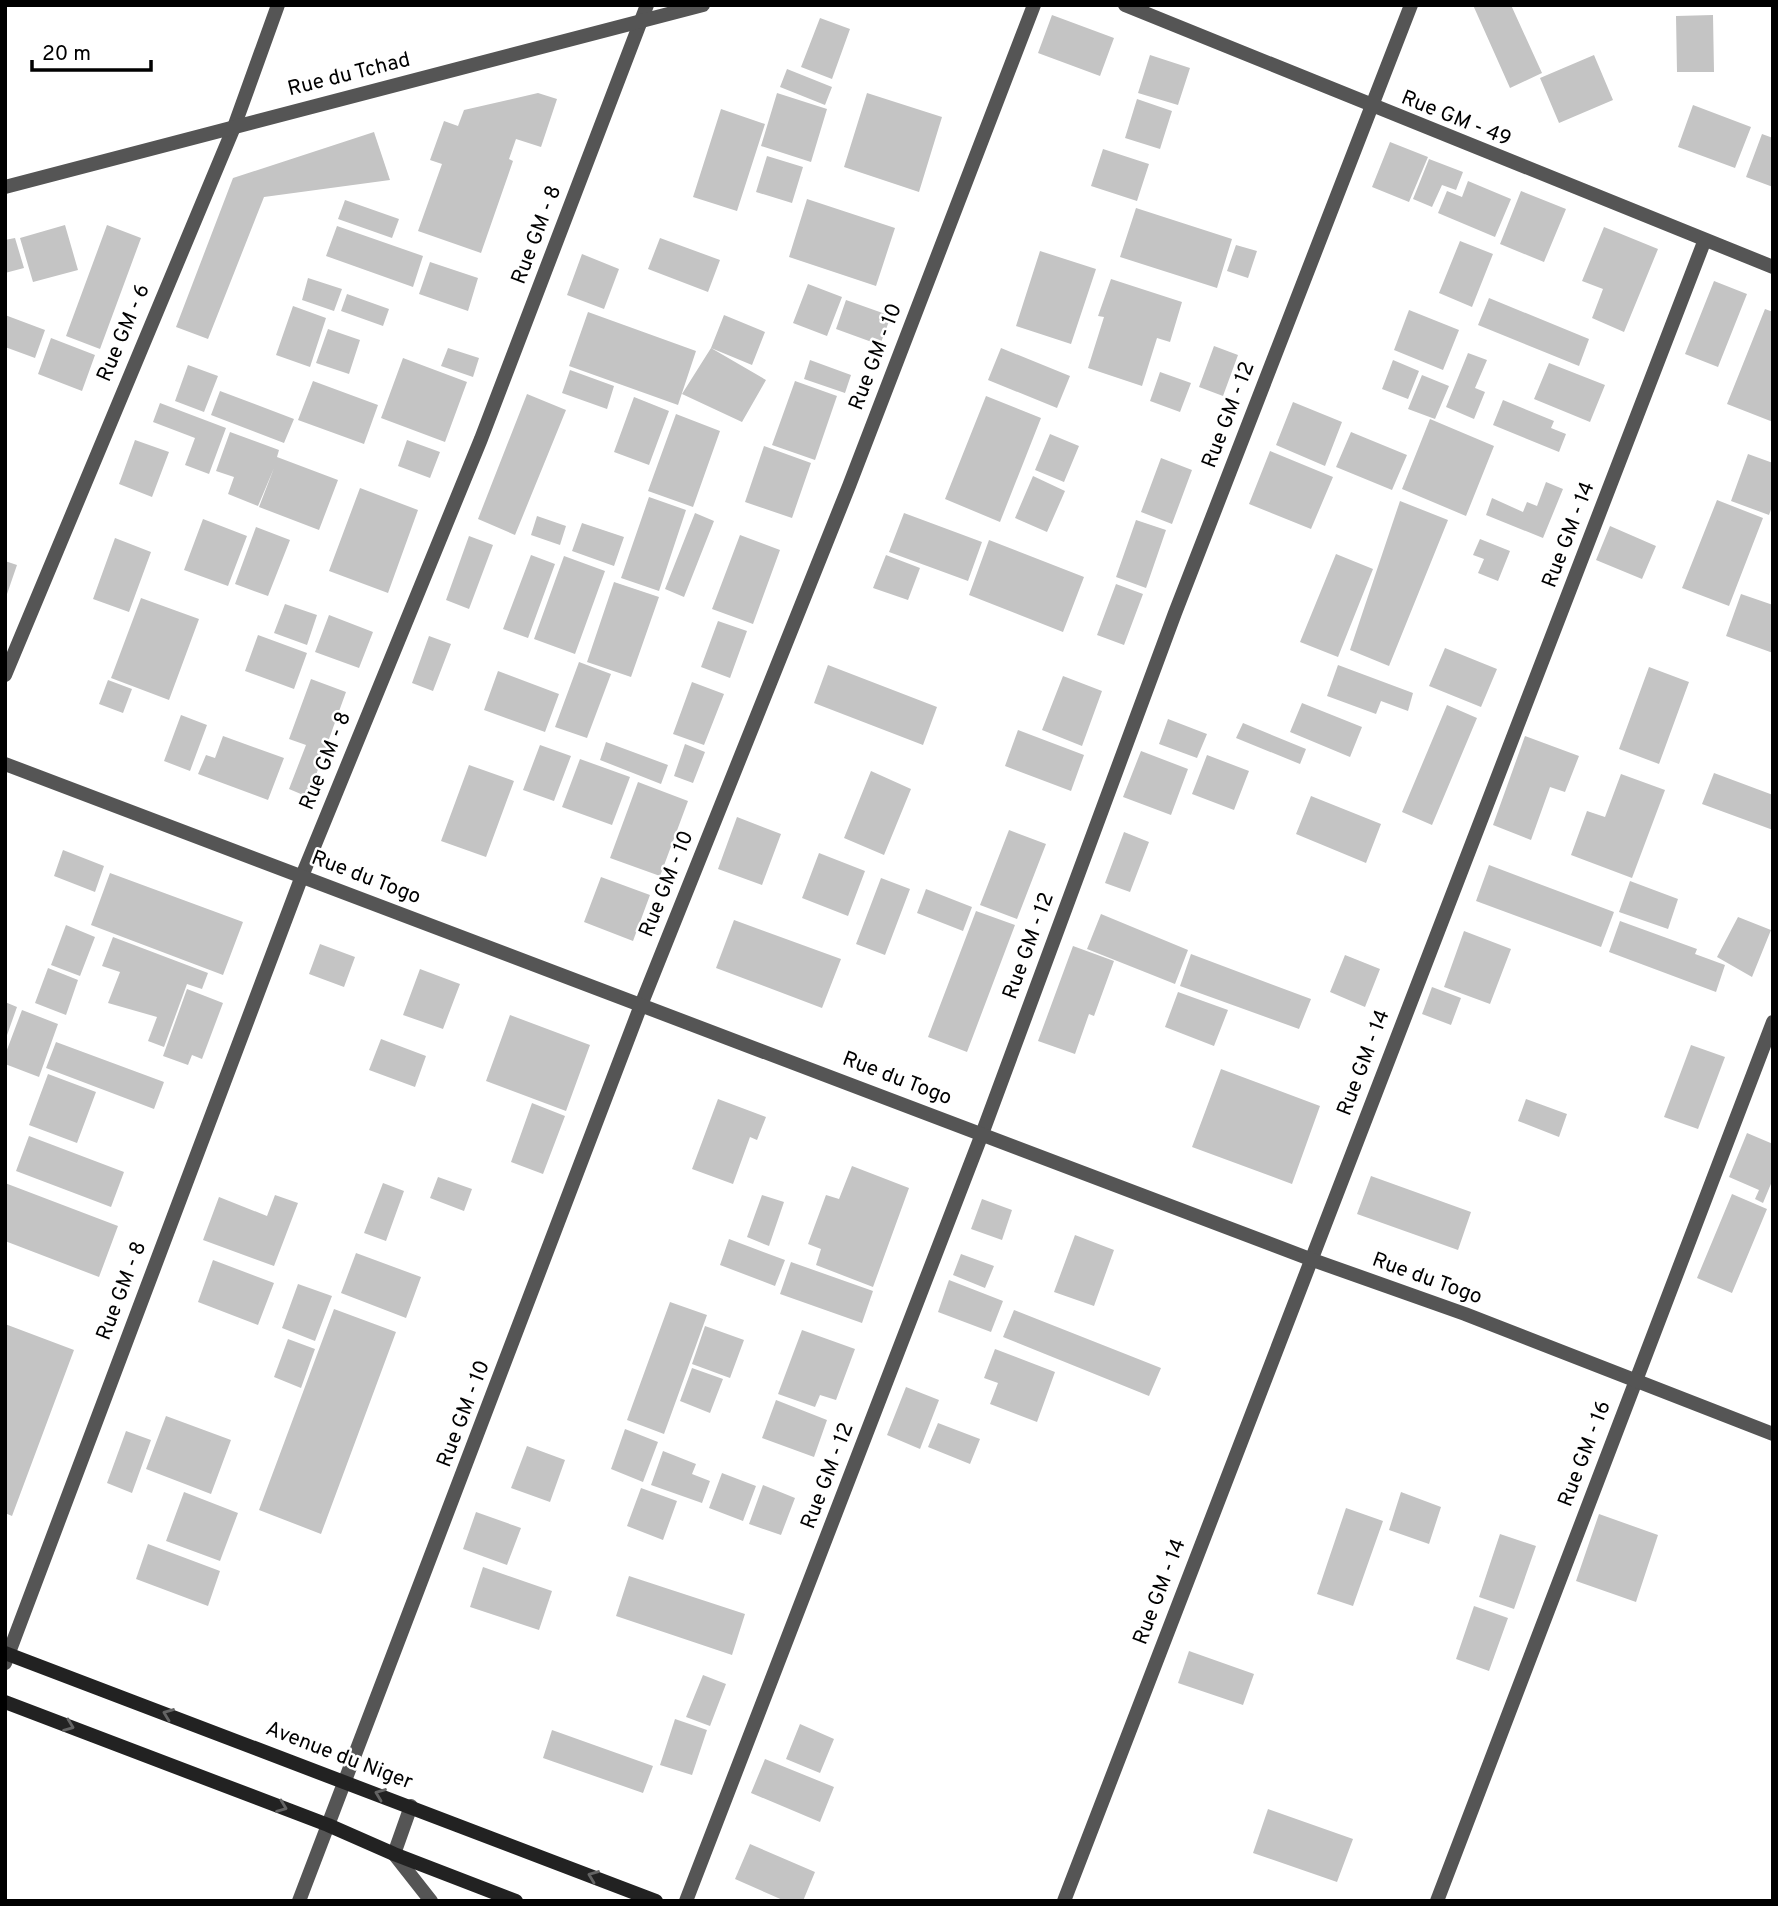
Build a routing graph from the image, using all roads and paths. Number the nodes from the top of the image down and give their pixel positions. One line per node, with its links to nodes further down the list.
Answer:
1 (278, 5): 9 (street, Rue GM - 6)
2 (648, 5): 7 (street, Rue GM - 8)
3 (704, 5): 7 (street, Rue du Tchad)
4 (1034, 5): 16 (street, Rue GM - 10)
5 (1125, 5): 8 (street, Rue GM - 49)
6 (1411, 5): 8 (street, Rue GM - 12)
7 (643, 21): 9 (street, Rue du Tchad); 15 (street, Rue GM - 8)
8 (1371, 107): 11 (street, Rue GM - 49); 18 (street, Rue GM - 12)
9 (234, 127): 10 (street, Rue du Tchad); 13 (street, Rue GM - 6)
10 (5, 187)
11 (1704, 242): 12 (street, Rue GM - 49); 19 (street, Rue GM - 14)
12 (1773, 267)
13 (5, 675)
14 (5, 764): 15 (street, Rue du Togo)
15 (302, 876): 16 (street, Rue du Togo); 22 (street, Rue GM - 8)
16 (641, 1005): 18 (street, Rue du Togo); 24 (street, Rue GM - 10)
17 (1773, 1022): 20 (street, Rue GM - 16)
18 (982, 1134): 19 (street, Rue du Togo); 32 (street, Rue GM - 12)
19 (1310, 1259): 20 (street, Rue du Togo); 33 (street, Rue GM - 14)
20 (1635, 1382): 21 (street, Rue du Togo); 34 (street, Rue GM - 16)
21 (1773, 1434)
22 (6, 1657): 24 (main road, Avenue du Niger, one-way to 22)
23 (5, 1702): 26 (main road, one-way to 26)
24 (347, 1781): 25 (main road, Avenue du Niger, one-way to 24); 26 (street, Rue GM - 10)
25 (411, 1806): 27 (street); 31 (main road, Avenue du Niger, one-way to 25)
26 (328, 1825): 27 (main road); 28 (street, Rue GM - 10)
27 (394, 1854): 29 (street); 30 (main road)
28 (299, 1901)
29 (431, 1901)
30 (516, 1901)
31 (656, 1901)
32 (686, 1901)
33 (1064, 1901)
34 (1437, 1901)

